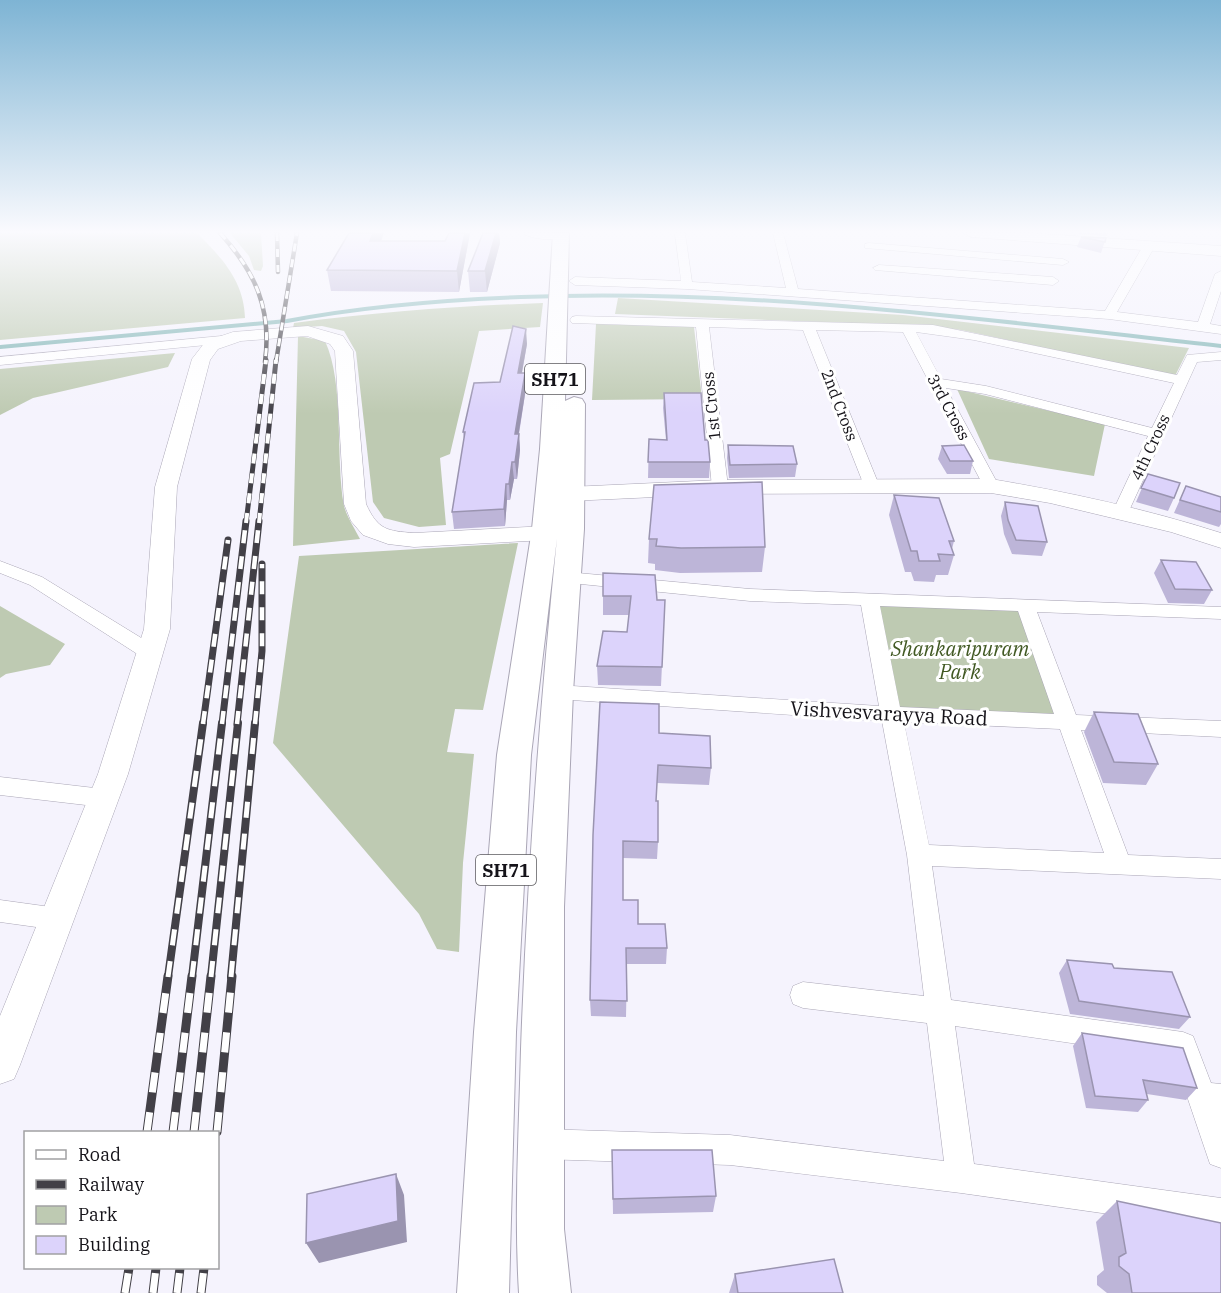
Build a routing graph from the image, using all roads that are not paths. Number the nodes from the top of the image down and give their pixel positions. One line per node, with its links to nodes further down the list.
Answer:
1 (568, 293): 7 (main road, SH71)
2 (1025, 293): 6 (street)
3 (1025, 293): 6 (street)
4 (1122, 293): 8 (street)
5 (1214, 293): 11 (street)
6 (1047, 295): 8 (street)
7 (569, 313): 9 (street); 23 (main road, SH71); 23 (main road, SH71)
8 (1109, 315): 11 (street)
9 (702, 324): 10 (street); 22 (street, 1st Cross)
10 (808, 326): 12 (street); 20 (street, 2nd Cross)
11 (1203, 326): 13 (street)
12 (907, 328): 17 (street); 18 (street, 3rd Cross)
13 (1221, 330)
14 (222, 340): 16 (street); 25 (street); 32 (street)
15 (1221, 356): 17 (street, 4th Cross)
16 (0, 361)
17 (1181, 380): 19 (street, 4th Cross)
18 (936, 382): 19 (street); 21 (street, 3rd Cross)
19 (1156, 434): 24 (street, 4th Cross)
20 (871, 485): 21 (street); 22 (street)
21 (990, 486): 24 (street)
22 (720, 487): 23 (street)
23 (560, 495): 25 (main road, SH71)
24 (1120, 513): 26 (street)
25 (557, 532): 28 (main road, SH71); 33 (main road, SH71)
26 (1221, 541)
27 (0, 567): 32 (street)
28 (567, 578): 29 (street); 33 (main road, SH71)
29 (869, 599): 30 (street); 34 (street)
30 (1025, 605): 31 (street); 35 (street)
31 (1221, 613)
32 (149, 652): 38 (street)
33 (539, 691): 34 (street, Vishvesvarayya Road); 48 (main road, SH71); 52 (main road, SH71)
34 (892, 714): 35 (street, Vishvesvarayya Road); 39 (street)
35 (1068, 722): 36 (street, Vishvesvarayya Road); 40 (street)
36 (1221, 729)
37 (0, 786): 38 (street)
38 (103, 798): 43 (street)
39 (919, 855): 40 (street); 45 (street)
40 (1120, 865): 41 (street)
41 (1221, 869)
42 (0, 911): 43 (street)
43 (57, 919): 46 (street)
44 (803, 995): 45 (street)
45 (939, 1011): 47 (street); 50 (street)
46 (2, 1058)
47 (1211, 1098): 49 (street)
48 (541, 1144): 50 (street); 53 (main road, SH71)
49 (1221, 1153)
50 (961, 1178): 51 (street)
51 (1221, 1214)
52 (483, 1293)
53 (545, 1293)

